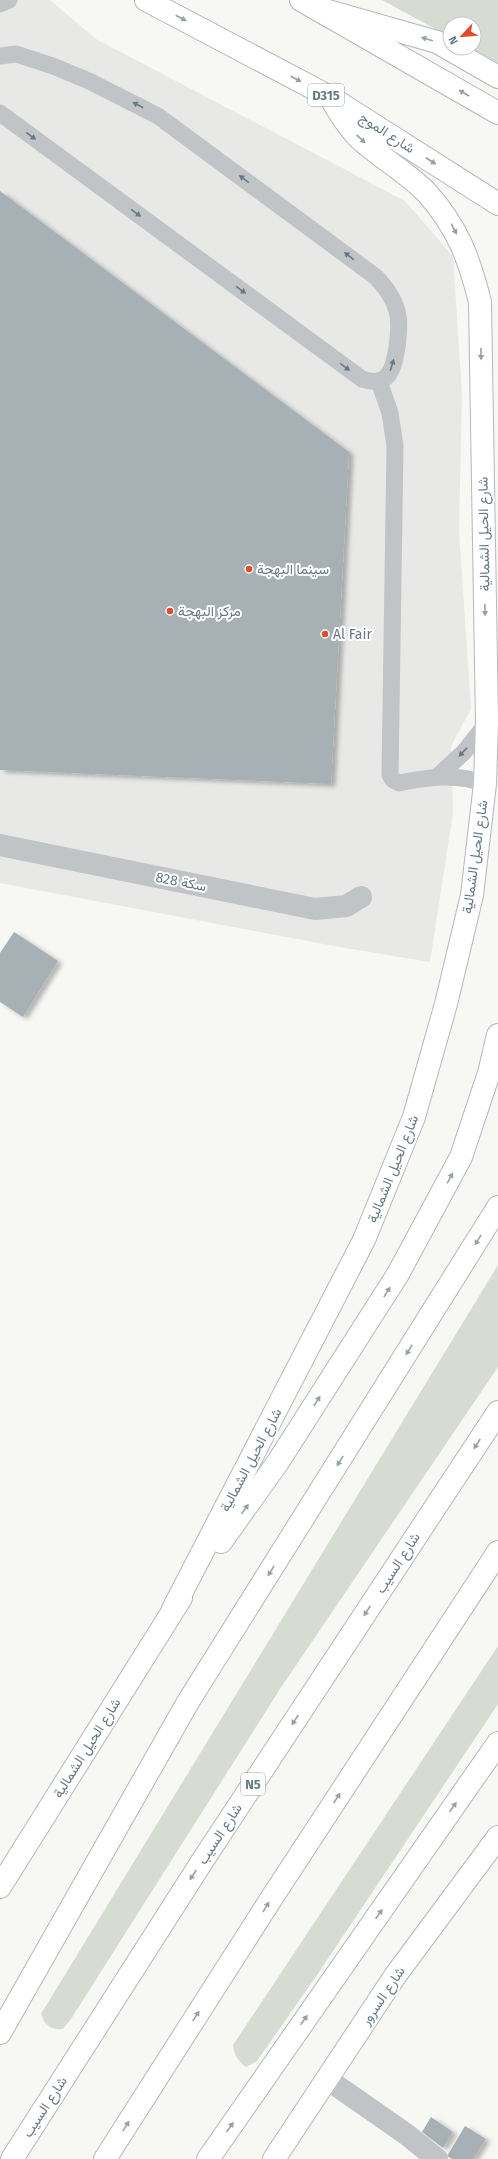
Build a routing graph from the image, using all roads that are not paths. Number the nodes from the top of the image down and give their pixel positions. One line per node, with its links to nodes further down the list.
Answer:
1 (8, 0): 4 (lane)
2 (146, 0): 7 (main road, شارع الموج / D315, one-way to 7)
3 (308, 3): 6 (main road, one-way to 3); 9 (main road, one-way to 3)
4 (0, 4)
5 (0, 56): 11 (lane, one-way to 5)
6 (498, 77)
7 (330, 97): 10 (main road, شارع الموج / D315, one-way to 10); 12 (main road, شارع الحيل الشمالية, one-way to 12)
8 (0, 113): 11 (lane, one-way to 11)
9 (498, 113)
10 (498, 204)
11 (379, 382): 13 (lane)
12 (487, 723): 13 (lane, one-way to 13); 14 (main road, شارع الحيل الشمالية)
13 (436, 777): 14 (lane)
14 (491, 787): 21 (main road, شارع الحيل الشمالية)
15 (0, 845): 16 (street, سكة 828)
16 (361, 897)
17 (498, 1035): 21 (main road, شارع الحيل الشمالية, one-way to 17)
18 (498, 1207): 25 (main road, one-way to 25)
19 (498, 1412): 27 (main road, شارع السيب / N5, one-way to 27)
20 (498, 1552): 28 (main road, one-way to 20)
21 (173, 1609): 24 (main road, شارع الحيل الشمالية)
22 (498, 1742): 29 (main road, one-way to 22)
23 (498, 1837): 26 (main road, شارع السرور)
24 (0, 1887)
25 (0, 2033)
26 (327, 2079): 30 (main road, شارع السرور); 31 (street)
27 (12, 2159)
28 (105, 2159)
29 (208, 2159)
30 (274, 2159)
31 (437, 2159)

